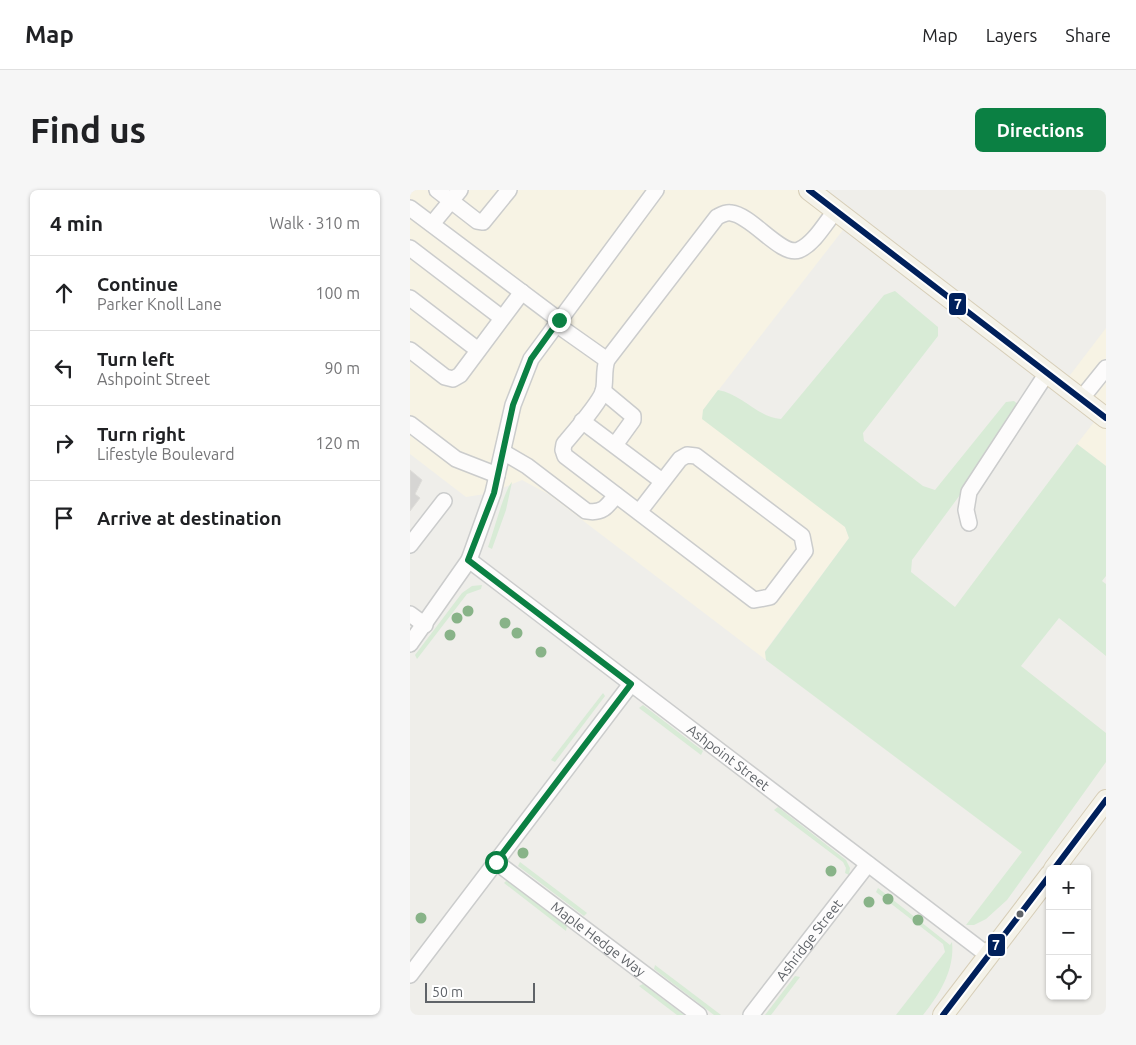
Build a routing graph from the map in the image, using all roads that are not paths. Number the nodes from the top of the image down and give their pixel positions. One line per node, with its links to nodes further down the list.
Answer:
1 (437, 190): 5 (street)
2 (509, 190): 5 (street)
3 (656, 190): 13 (street)
4 (809, 190): 7 (main road)
5 (456, 196): 8 (street)
6 (410, 208): 8 (street)
7 (836, 210): 16 (street); 18 (main road)
8 (432, 224): 10 (street)
9 (410, 248): 12 (street)
10 (522, 292): 12 (street); 13 (street)
11 (410, 298): 15 (street)
12 (502, 318): 15 (street)
13 (558, 322): 16 (street); 25 (street)
14 (410, 350): 15 (street)
15 (478, 350)
16 (607, 360): 19 (street)
17 (1106, 368): 20 (street)
18 (1047, 373): 20 (main road); 31 (street)
19 (603, 391): 22 (street); 24 (street)
20 (1081, 399): 21 (main road)
21 (1106, 418)
22 (582, 421): 24 (street); 28 (street)
23 (410, 424): 26 (street)
24 (614, 445): 27 (street)
25 (502, 452): 26 (street); 28 (street)
26 (498, 475): 33 (street)
27 (662, 482): 30 (street); 30 (street)
28 (616, 495): 30 (street)
29 (444, 501): 32 (street)
30 (639, 512)
31 (969, 523)
32 (410, 545)
33 (468, 560): 35 (street); 37 (street, Ashpoint Street)
34 (410, 614): 35 (street)
35 (425, 625): 36 (street)
36 (410, 644)
37 (631, 684): 39 (street); 40 (street, Ashpoint Street)
38 (1106, 800): 41 (main road)
39 (496, 862): 44 (street); 45 (street, Maple Hedge Way)
40 (868, 864): 43 (street, Ashpoint Street); 46 (street, Ashridge Street)
41 (1057, 865)
42 (1046, 880): 43 (main road)
43 (989, 956): 47 (main road)
44 (410, 975)
45 (699, 1015)
46 (751, 1015)
47 (944, 1015)

